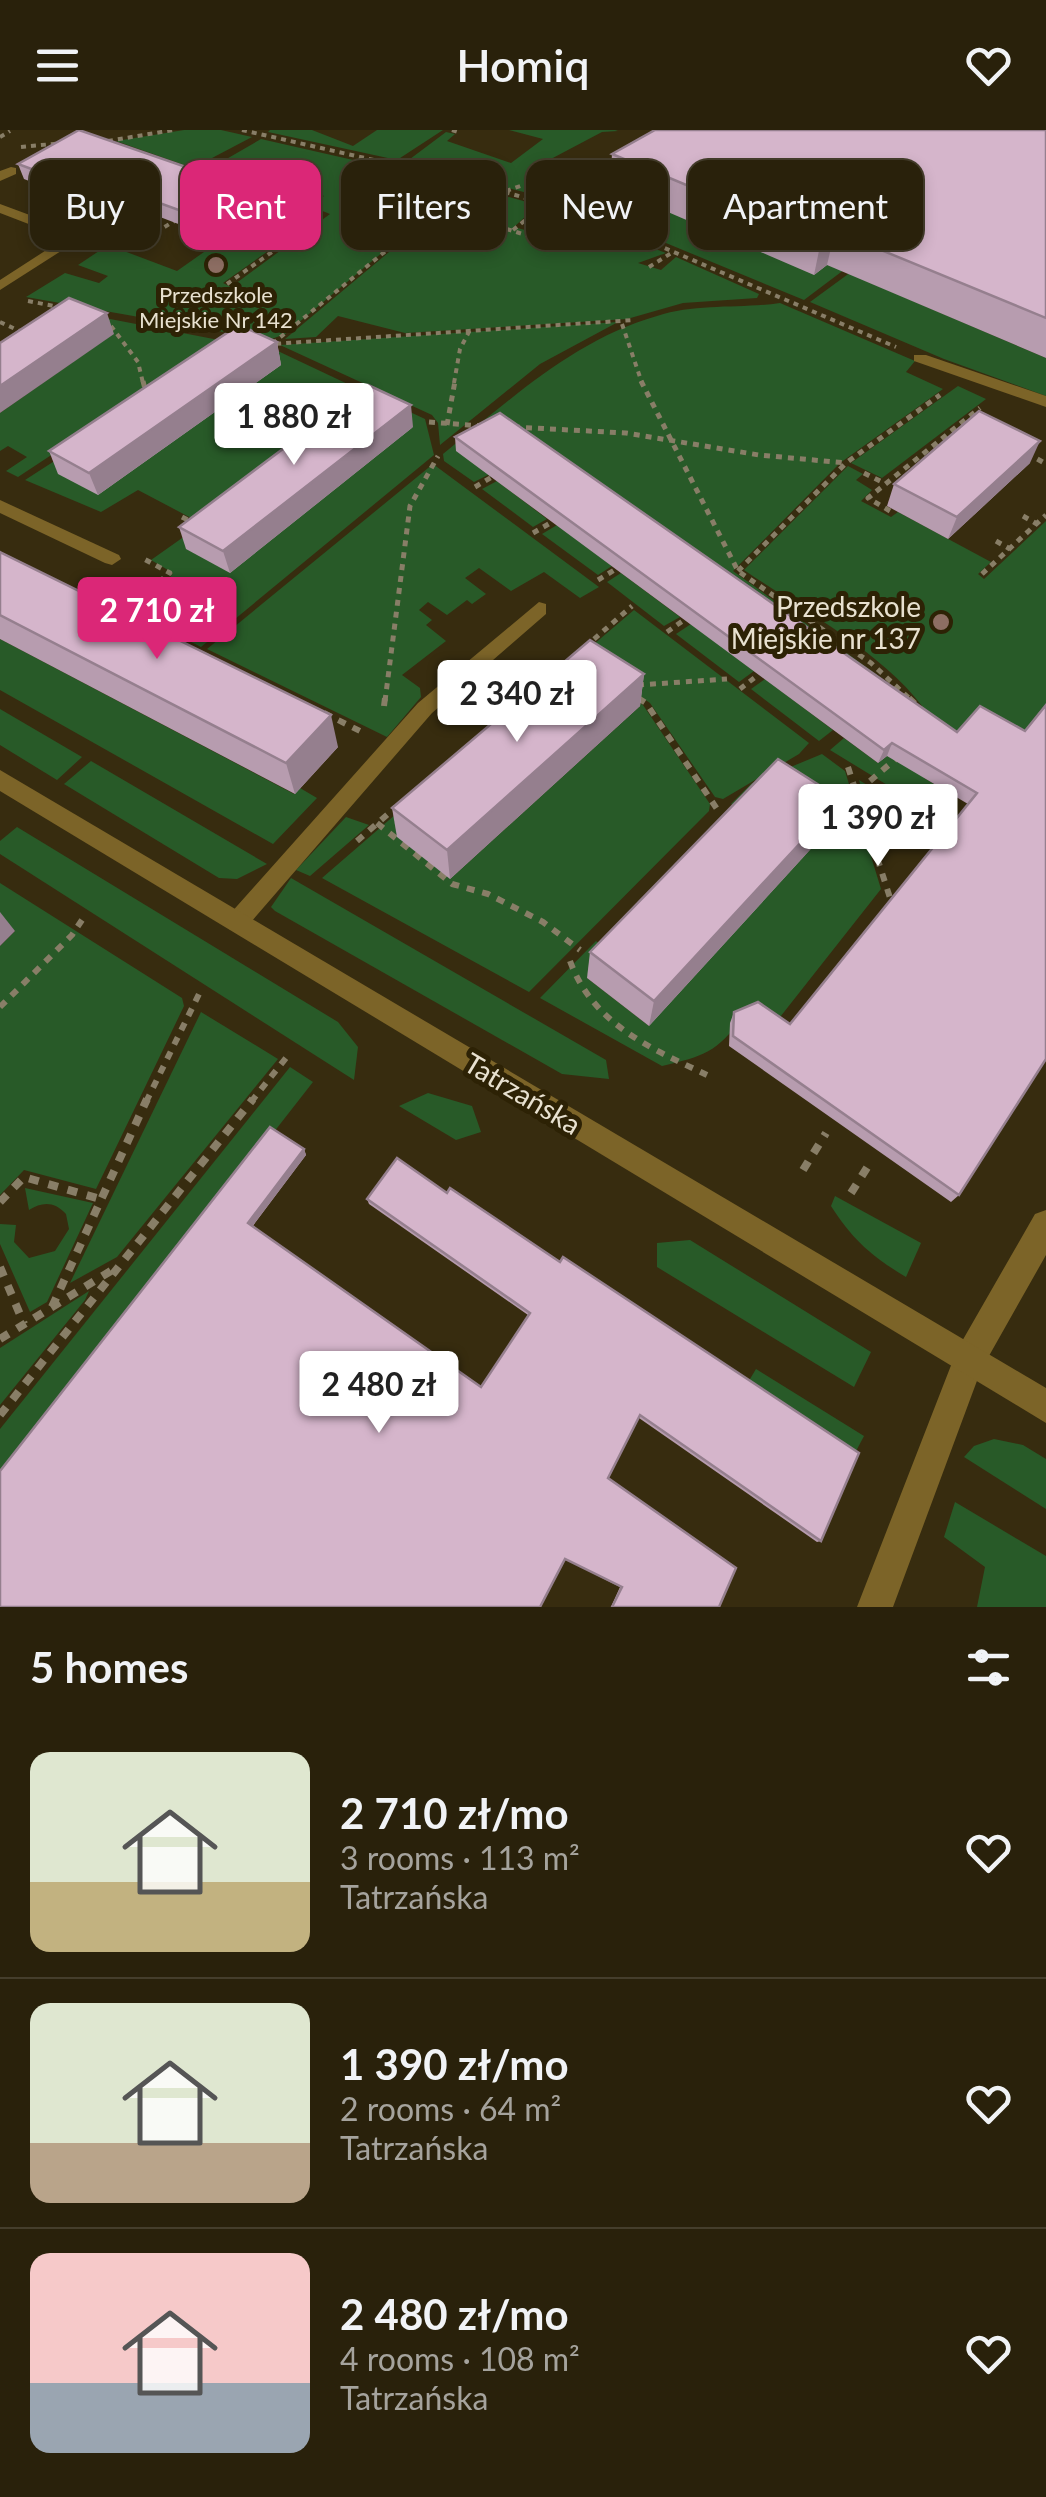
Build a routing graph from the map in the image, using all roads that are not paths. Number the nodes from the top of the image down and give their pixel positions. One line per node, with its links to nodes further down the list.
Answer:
1 (0, 208): 2 (lane)
2 (0, 286)
3 (920, 358): 4 (lane)
4 (1046, 402)
5 (0, 506): 6 (lane)
6 (112, 560)
7 (539, 609): 9 (lane)
8 (4, 786): 9 (street, Tatrzańska)
9 (238, 922): 11 (street, Tatrzańska)
10 (1046, 1225): 11 (street)
11 (968, 1361): 12 (street, Tatrzańska); 13 (street)
12 (1046, 1407)
13 (875, 1607)

